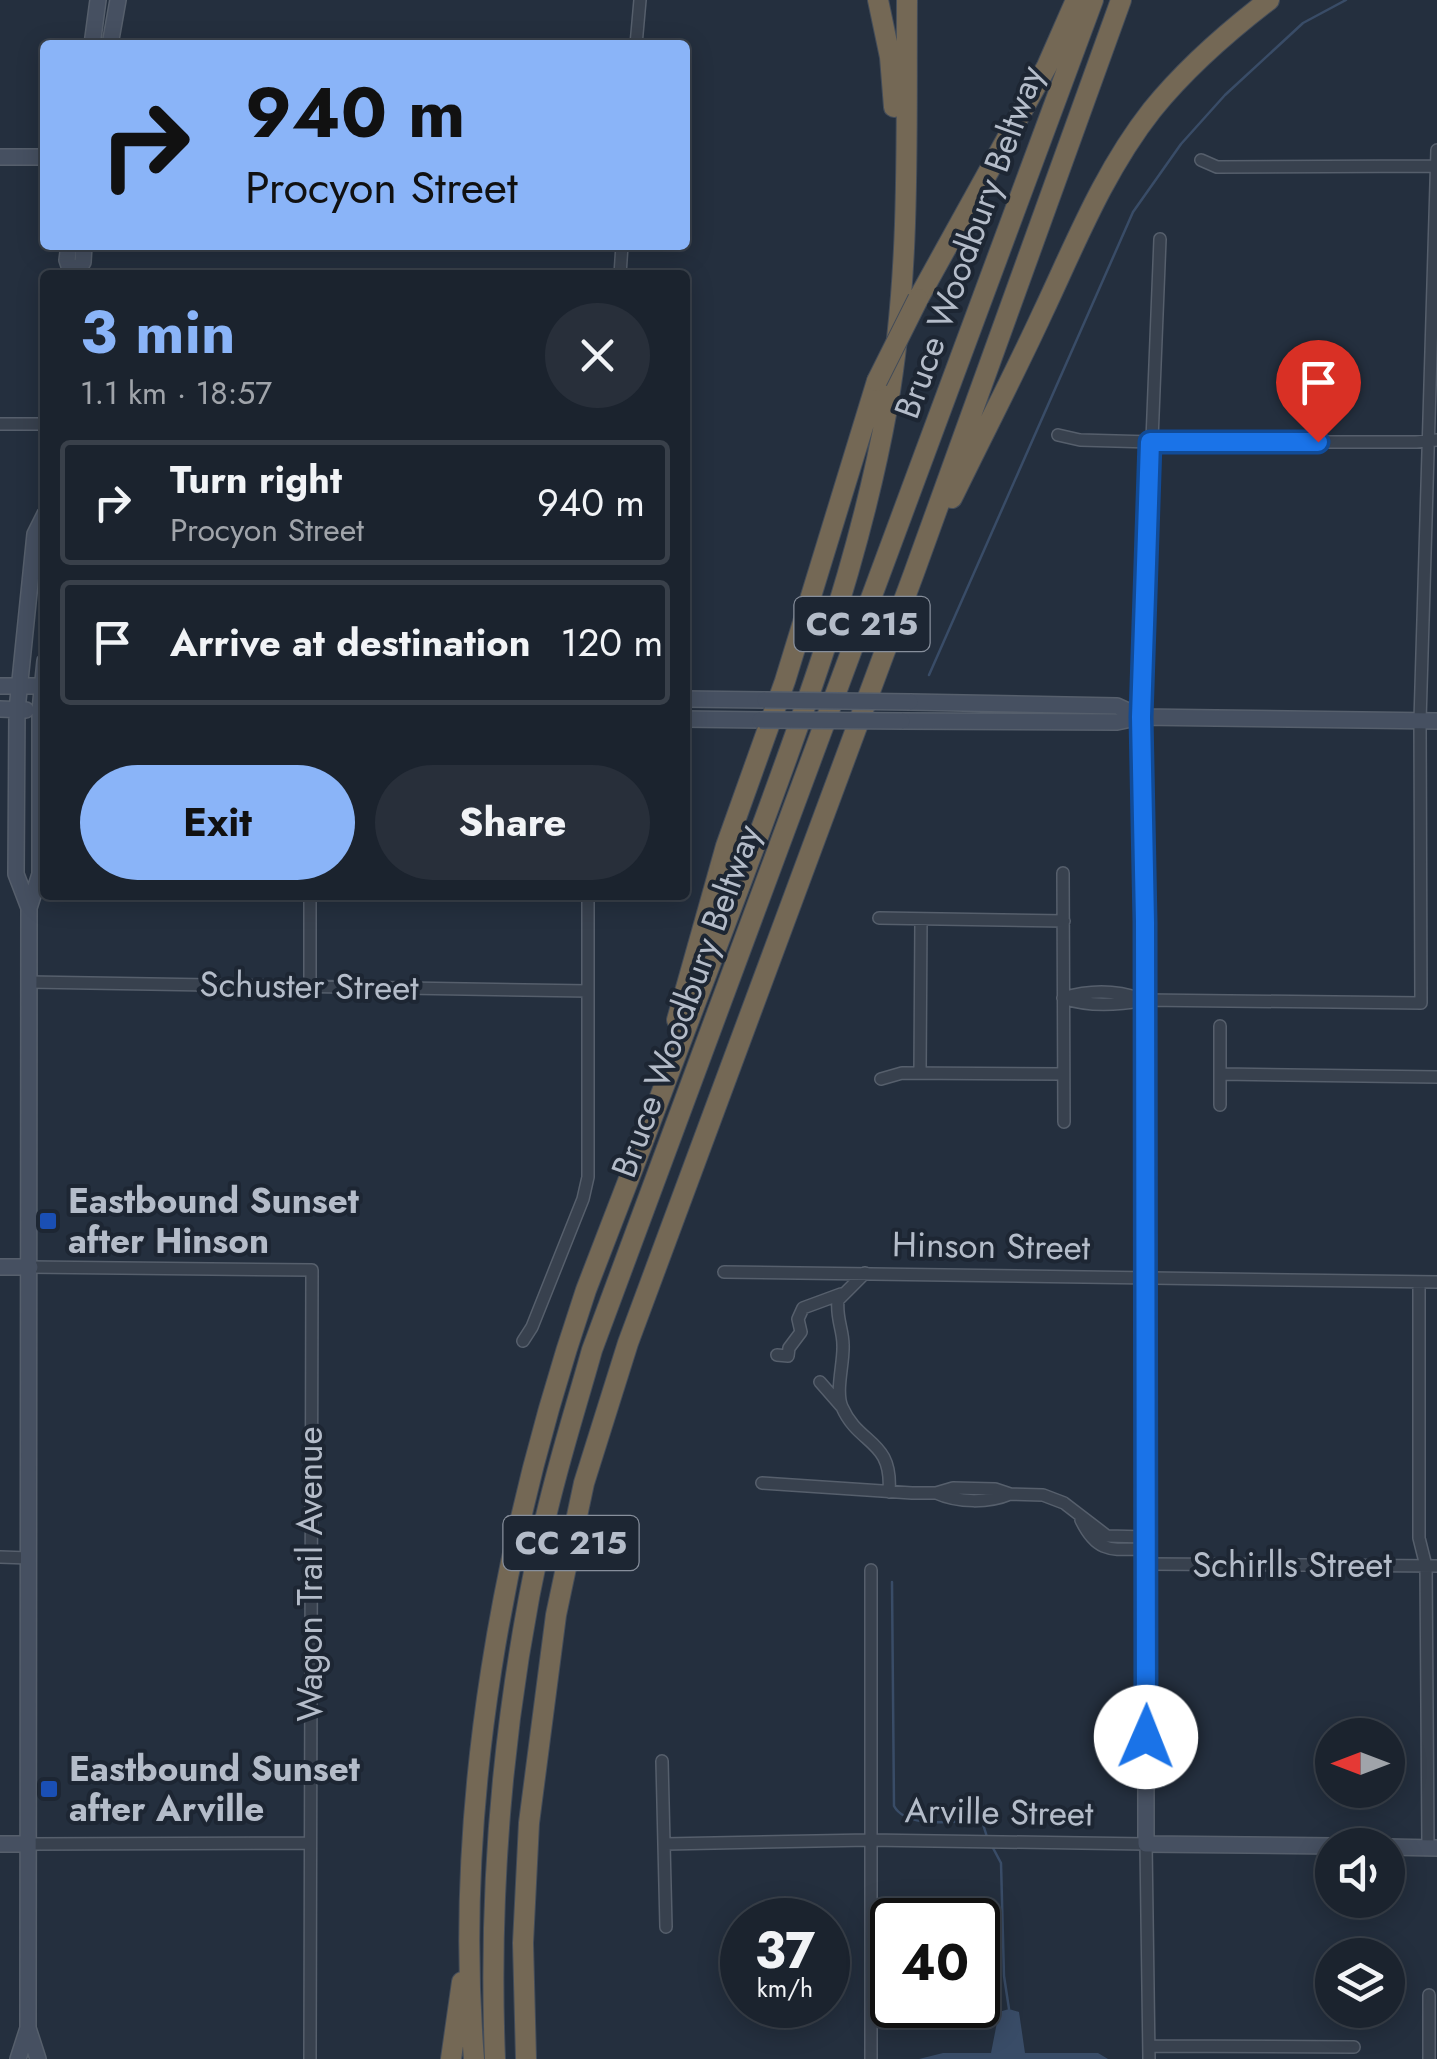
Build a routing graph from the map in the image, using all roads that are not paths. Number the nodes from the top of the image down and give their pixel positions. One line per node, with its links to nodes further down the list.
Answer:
1 (97, 0): 11 (main road)
2 (110, 0): 12 (main road)
3 (118, 0): 13 (main road)
4 (640, 0): 14 (street)
5 (878, 0): 21 (highway)
6 (907, 0): 21 (highway)
7 (1076, 0): 21 (highway)
8 (1093, 0): 101 (highway, Bruce Woodbury Beltway / CC 215)
9 (1122, 0): 28 (highway, Bruce Woodbury Beltway / CC 215)
10 (1269, 0): 28 (highway)
11 (93, 40)
12 (108, 40)
13 (109, 40)
14 (636, 40)
15 (1437, 150): 19 (street)
16 (40, 156): 17 (main road)
17 (0, 157)
18 (1201, 160): 19 (street)
19 (1437, 166): 25 (street)
20 (1160, 239): 26 (street)
21 (909, 301): 59 (highway, bridge); 59 (highway, CC 215)
22 (0, 424): 23 (street)
23 (40, 424)
24 (1058, 435): 26 (street)
25 (1433, 440): 26 (street); 37 (street)
26 (1150, 442): 35 (street)
27 (40, 524): 30 (main road)
28 (914, 573): 102 (highway, Bruce Woodbury Beltway / CC 215)
29 (0, 686): 30 (main road)
30 (18, 686): 31 (main road); 33 (main road)
31 (40, 686)
32 (690, 699): 35 (main road, bridge)
33 (8, 709): 34 (main road); 42 (main road)
34 (40, 710)
35 (1141, 717): 36 (main road, bridge); 37 (main road); 50 (main road)
36 (690, 718)
37 (1429, 721): 50 (street)
38 (1063, 873): 45 (street)
39 (40, 874): 42 (main road)
40 (310, 900): 47 (street)
41 (588, 900): 48 (street)
42 (29, 908): 46 (main road)
43 (879, 918): 44 (street)
44 (921, 919): 45 (street); 52 (street)
45 (1064, 921): 49 (street)
46 (29, 982): 47 (street, Schuster Street); 61 (main road)
47 (310, 986): 48 (street, Schuster Street)
48 (588, 991): 68 (street)
49 (1063, 998): 50 (street); 53 (street)
50 (1146, 1000): 64 (main road)
51 (1220, 1026): 54 (street)
52 (920, 1073): 53 (street); 56 (street)
53 (1062, 1074): 58 (street)
54 (1220, 1074): 55 (street); 57 (street)
55 (1437, 1076)
56 (880, 1079)
57 (1220, 1105)
58 (1064, 1122)
59 (647, 1133): 89 (highway, CC 215)
60 (0, 1267): 61 (main road)
61 (30, 1267): 76 (main road); 81 (street, Wagon Trail Avenue)
62 (724, 1272): 63 (street, Hinson Street)
63 (865, 1273): 64 (street, Hinson Street); 67 (street)
64 (1145, 1279): 65 (street, Hinson Street); 74 (main road)
65 (1420, 1282): 66 (street, Hinson Street); 77 (street)
66 (1437, 1282)
67 (845, 1292): 69 (street); 71 (street)
68 (523, 1341)
69 (777, 1356)
70 (820, 1382): 71 (street)
71 (842, 1406): 73 (street)
72 (762, 1482): 73 (street, Schirlls Street)
73 (889, 1492): 74 (street, Schirlls Street)
74 (1147, 1550): 77 (street, Schirlls Street); 85 (main road)
75 (0, 1558): 76 (street)
76 (28, 1558): 83 (main road)
77 (1432, 1566): 88 (street)
78 (871, 1570): 80 (street)
79 (662, 1762): 84 (street)
80 (868, 1840): 84 (street, Arville Street); 85 (street, Arville Street); 103 (street)
81 (310, 1843): 83 (street); 98 (street, Wagon Trail Avenue)
82 (0, 1844): 83 (main road)
83 (28, 1844): 92 (main road)
84 (665, 1844): 90 (street)
85 (1146, 1844): 86 (main road, Arville Street); 94 (street)
86 (1315, 1846)
87 (1405, 1847): 88 (main road)
88 (1432, 1848)
89 (471, 1926): 99 (highway); 100 (highway, CC 215)
90 (666, 1927)
91 (1429, 1995): 95 (street)
92 (28, 2028): 96 (main road); 97 (main road)
93 (1354, 2047): 94 (street)
94 (1149, 2052)
95 (1432, 2056)
96 (18, 2059)
97 (38, 2059)
98 (310, 2059)
99 (451, 2059)
100 (474, 2059)
101 (495, 2059)
102 (526, 2059)
103 (871, 2059)

